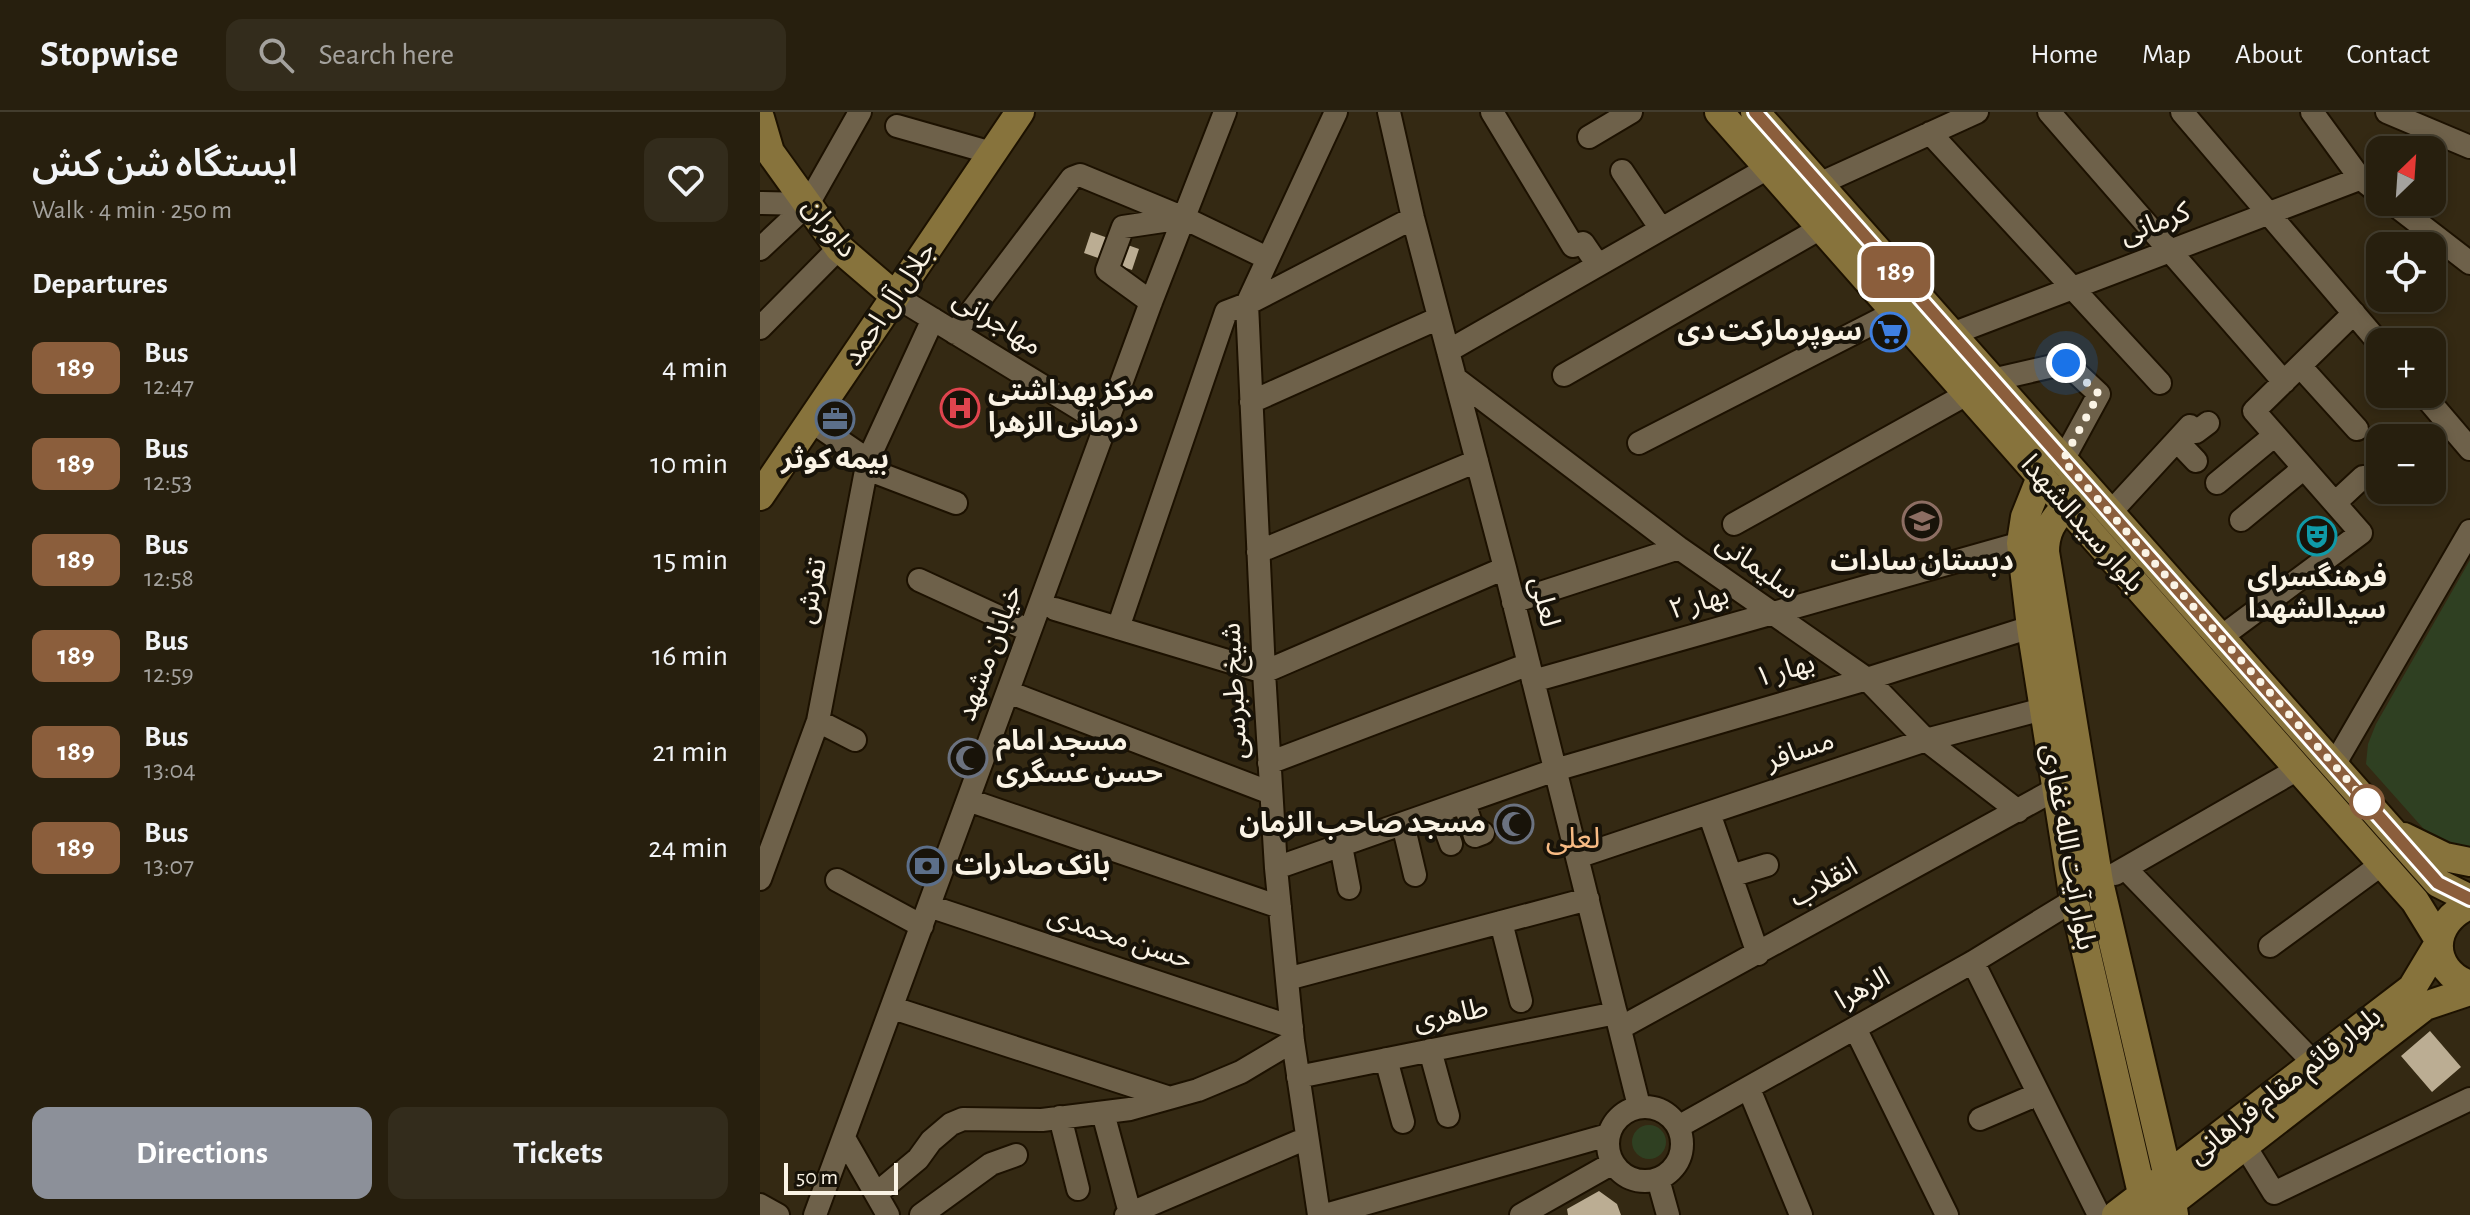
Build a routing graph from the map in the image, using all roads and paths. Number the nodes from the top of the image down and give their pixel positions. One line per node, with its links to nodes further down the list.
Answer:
1 (860, 112): 28 (street)
2 (1020, 112): 21 (main road, جلال آل احمد)
3 (1225, 112): 31 (street, خیابان مشهد)
4 (1336, 112): 38 (street, شیخ طبرسی)
5 (1389, 112): 32 (street, لعلی)
6 (1492, 112): 40 (street)
7 (1631, 112): 18 (street)
8 (1719, 112): 22 (main road, بلوار سیدالشهدا)
9 (1755, 112): 26 (main road, بلوار سیدالشهدا)
10 (2049, 112): 37 (street)
11 (2182, 112): 29 (street)
12 (2312, 112): 24 (street)
13 (2387, 112): 19 (street)
14 (1974, 113): 17 (street)
15 (760, 118): 20 (main road, داوران)
16 (897, 126): 21 (street)
17 (1930, 133): 26 (street); 41 (street)
18 (1589, 137)
19 (2463, 144)
20 (765, 148): 28 (main road, داوران)
21 (992, 153): 42 (main road, جلال آل احمد)
22 (1768, 168): 33 (main road, بلوار سیدالشهدا); 34 (street)
23 (1622, 171): 34 (street)
24 (2366, 171)
25 (2366, 177): 29 (street, کرمانی)
26 (1819, 184): 52 (main road, بلوار سیدالشهدا)
27 (760, 203): 28 (street)
28 (808, 204): 35 (main road, داوران); 36 (street)
29 (2268, 214): 37 (street, کرمانی); 46 (street)
30 (2409, 216): 39 (street)
31 (1184, 218): 38 (street); 43 (street, خیابان مشهد); 43 (street); 51 (street)
32 (1413, 218): 44 (street); 47 (street, لعلی)
33 (1821, 228): 45 (main road, بلوار سیدالشهدا); 55 (street)
34 (1661, 229): 40 (street)
35 (839, 248): 42 (main road, داوران); 49 (street)
36 (760, 249)
37 (2171, 251): 41 (street, کرمانی); 58 (street)
38 (1267, 258): 44 (street, شیخ طبرسی)
39 (2470, 263)
40 (1598, 265): 53 (street)
41 (2073, 288): 52 (street, کرمانی); 59 (street)
42 (895, 296): 48 (street, مهاجرانی); 63 (main road, جلال آل احمد)
43 (1151, 302): 65 (street, خیابان مشهد)
44 (1247, 304): 61 (street, شیخ طبرسی); 96 (street)
45 (1895, 312): 60 (main road, بلوار سیدالشهدا); 69 (street)
46 (2354, 313): 50 (street); 54 (street)
47 (1439, 318): 53 (street, لعلی); 61 (street)
48 (933, 319): 51 (street, مهاجرانی); 74 (street, تفرش)
49 (760, 328)
50 (2367, 328)
51 (955, 333): 65 (street, مهاجرانی)
52 (1952, 334): 57 (main road, بلوار سیدالشهدا)
53 (1448, 351): 56 (street, لعلی)
54 (2300, 366): 58 (street); 66 (street)
55 (1564, 375)
56 (1455, 378): 72 (street, لعلی); 88 (street, سلیمانی)
57 (1992, 380): 60 (main road); 71 (main road, بلوار سیدالشهدا); 71 (street)
58 (2284, 382): 67 (street)
59 (2160, 383)
60 (1967, 394): 76 (main road, بلوار سیدالشهدا); 85 (street)
61 (1251, 402): 89 (street, شیخ طبرسی)
62 (2435, 408): 70 (street)
63 (811, 421): 74 (street); 79 (main road, جلال آل احمد)
64 (2208, 423): 68 (street)
65 (1108, 426): 97 (street, خیابان مشهد)
66 (2357, 429)
67 (2275, 435): 75 (street); 78 (street)
68 (2177, 441): 73 (street); 83 (street)
69 (1639, 443)
70 (2470, 449)
71 (2063, 460): 83 (main road, بلوار سیدالشهدا)
72 (1477, 461): 89 (street); 90 (street, لعلی)
73 (2196, 461)
74 (867, 464): 80 (street); 104 (street, تفرش)
75 (2304, 468): 81 (street); 84 (street)
76 (2041, 477): 82 (main road, بلوار سیدالشهدا); 87 (main road, بلوار آیت الله غفاری)
77 (2363, 477): 81 (street)
78 (2217, 483)
79 (760, 496)
80 (956, 503)
81 (2335, 503): 98 (street)
82 (2067, 506): 95 (main road, بلوار آیت الله غفاری); 109 (main road, بلوار سیدالشهدا)
83 (2110, 513): 98 (main road, بلوار سیدالشهدا)
84 (2241, 520)
85 (1734, 524)
86 (2470, 531): 108 (street)
87 (2021, 543): 94 (street, بهار ۲); 95 (main road, بلوار آیت الله غفاری)
88 (1679, 548): 92 (street); 94 (street, سلیمانی)
89 (1258, 552): 99 (street, شیخ طبرسی)
90 (1505, 568): 92 (street, لعلی); 99 (street)
91 (919, 580): 97 (street)
92 (1513, 602): 100 (street, لعلی)
93 (1055, 609): 96 (street)
94 (1771, 614): 100 (street, بهار ۲); 101 (street, سلیمانی)
95 (2044, 625): 101 (street, بهار ۱); 103 (main road, بلوار آیت الله غفاری); 133 (main road, بلوار آیت الله غفاری)
96 (1118, 628): 99 (street)
97 (1030, 631): 102 (street, خیابان مشهد)
98 (2221, 637): 108 (main road, بلوار سیدالشهدا)
99 (1264, 672): 107 (street, شیخ طبرسی)
100 (1531, 672): 107 (street, بهار ۲); 110 (street, لعلی)
101 (1867, 679): 106 (street, سلیمانی); 110 (street, بهار ۱)
102 (1008, 692): 112 (street); 113 (street, خیابان مشهد)
103 (2043, 709): 106 (street, مسافر); 111 (main road, بلوار آیت الله غفاری)
104 (818, 721): 105 (street); 131 (street, تفرش)
105 (855, 740)
106 (1926, 740): 116 (street, سلیمانی); 117 (street, مسافر)
107 (1269, 763): 112 (street, شیخ طبرسی)
108 (2334, 765): 119 (main road, بلوار سیدالشهدا)
109 (2298, 769): 125 (main road, بلوار سیدالشهدا); 128 (street)
110 (1555, 770): 114 (street, بهار ۱); 123 (street, لعلی)
111 (2056, 789): 116 (street, انقلاب); 138 (main road, بلوار آیت الله غفاری)
112 (1271, 793): 127 (street, شیخ طبرسی)
113 (968, 800): 141 (street); 142 (street, خیابان مشهد)
114 (1464, 802): 115 (street, بهار ۱); 120 (street)
115 (1439, 811): 118 (street, بهار ۱); 121 (street)
116 (2018, 811): 146 (street, انقلاب)
117 (1709, 813): 123 (street, مسافر); 130 (street)
118 (1403, 824): 122 (street, بهار ۱); 129 (street)
119 (2394, 832): 124 (main road); 134 (main road, بلوار سیدالشهدا)
120 (1483, 833)
121 (1451, 844)
122 (1341, 846): 127 (street, بهار ۱); 135 (street)
123 (1577, 857): 136 (street, لعلی)
124 (2470, 862)
125 (2382, 864): 139 (main road, بلوار سیدالشهدا); 145 (street)
126 (1767, 865): 130 (street)
127 (1276, 868): 141 (street, شیخ طبرسی)
128 (2126, 869): 133 (street); 157 (street)
129 (1415, 875)
130 (1731, 876): 146 (street)
131 (760, 879)
132 (837, 880): 142 (street, حسن محمدی)
133 (2099, 882): 179 (main road, بلوار آیت الله غفاری)
134 (2438, 883): 137 (main road, بلوار سیدالشهدا); 139 (main road)
135 (1349, 888)
136 (1588, 899): 143 (street); 152 (street, لعلی)
137 (2470, 899)
138 (2074, 900): 147 (street, الزهرا); 179 (main road, بلوار آیت الله غفاری)
139 (2415, 901): 144 (main road, بلوار سیدالشهدا)
140 (2470, 905): 144 (main road, بلوار قائم مقام فراهانی)
141 (1280, 907): 148 (street, شیخ طبرسی)
142 (926, 916): 151 (street, خیابان مشهد); 154 (street, حسن محمدی)
143 (1501, 922): 148 (street); 150 (street)
144 (2439, 941): 149 (main road, بلوار سیدالشهدا); 157 (main road, بلوار قائم مقام فراهانی)
145 (2270, 946)
146 (1758, 954): 152 (street, انقلاب)
147 (1973, 962): 153 (street, الزهرا); 160 (street)
148 (1287, 979): 154 (street, شیخ طبرسی)
149 (2470, 988): 173 (main road, بلوار قائم مقام فراهانی)
150 (1521, 1001)
151 (893, 1008): 161 (street); 171 (street, خیابان مشهد)
152 (1618, 1020): 155 (street, طاهری); 163 (street, لعلی)
153 (1855, 1028): 159 (street, الزهرا); 190 (street)
154 (1292, 1034): 158 (street, شیخ طبرسی); 161 (street)
155 (1430, 1050): 156 (street, طاهری); 165 (street)
156 (1386, 1059): 158 (street, طاهری); 168 (street)
157 (2314, 1063): 179 (main road, بلوار قائم مقام فراهانی)
158 (1298, 1077): 172 (street, شیخ طبرسی)
159 (1749, 1089): 169 (street, الزهرا); 189 (street)
160 (2038, 1094): 167 (street); 191 (street)
161 (1167, 1097): 164 (street)
162 (2470, 1099): 173 (street)
163 (1639, 1106): 169 (street); 170 (street)
164 (1103, 1113): 166 (street); 181 (street)
165 (1448, 1116)
166 (1060, 1117): 177 (street); 178 (street)
167 (1980, 1119)
168 (1403, 1122)
169 (1678, 1127): 176 (street)
170 (1608, 1135): 175 (street); 186 (street)
171 (844, 1138): 178 (street); 183 (street, خیابان مشهد)
172 (1307, 1138): 181 (street); 186 (street, شیخ طبرسی)
173 (2245, 1146): 179 (main road, بلوار قائم مقام فراهانی)
174 (1016, 1155): 185 (street)
175 (1613, 1163): 176 (street); 187 (street)
176 (1658, 1179): 188 (street)
177 (1078, 1189)
178 (876, 1194): 184 (street)
179 (2160, 1203): 192 (main road, بلوار قائم مقام فراهانی)
180 (760, 1205): 182 (street)
181 (1128, 1214)
182 (778, 1215)
183 (815, 1215)
184 (888, 1215)
185 (921, 1215)
186 (1322, 1215)
187 (1521, 1215)
188 (1668, 1215)
189 (1801, 1215)
190 (1947, 1215)
191 (2099, 1215)
192 (2116, 1215)

